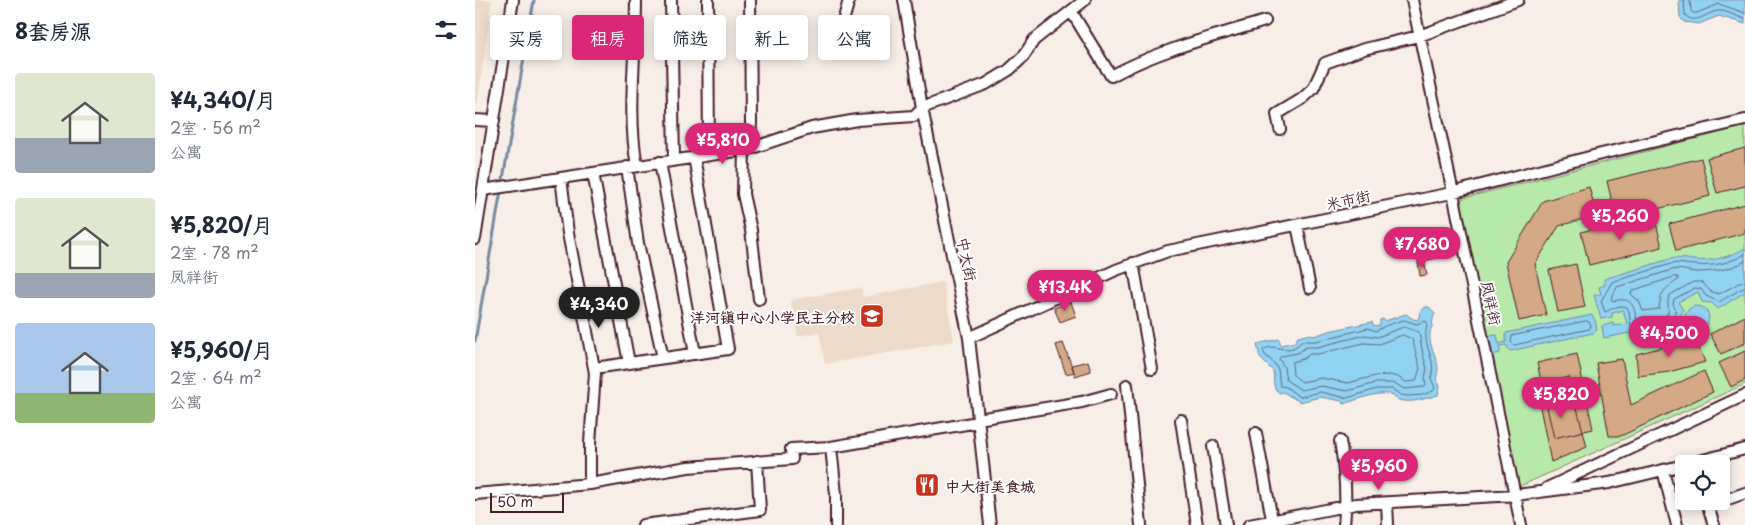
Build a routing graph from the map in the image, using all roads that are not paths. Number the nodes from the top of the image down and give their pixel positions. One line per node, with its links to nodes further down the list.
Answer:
1 (513, 0): 18 (street)
2 (635, 0): 25 (street)
3 (671, 0): 23 (street)
4 (708, 0): 21 (street)
5 (750, 0): 20 (street)
6 (849, 0): 12 (street)
7 (904, 0): 15 (street, 中大街)
8 (1085, 0): 11 (street)
9 (1412, 0): 14 (street, 凤祥街)
10 (1518, 0): 14 (street)
11 (1071, 11): 13 (street); 15 (street)
12 (845, 15)
13 (1265, 21)
14 (1419, 36): 19 (street); 29 (street, 凤祥街)
15 (922, 108): 20 (street); 35 (street, 中大街)
16 (475, 120): 18 (street)
17 (1745, 120): 29 (street, 米市街)
18 (494, 121): 28 (street)
19 (1280, 130)
20 (746, 149): 21 (street); 34 (street)
21 (709, 155): 22 (street)
22 (694, 157): 23 (street); 36 (street)
23 (674, 160): 24 (street)
24 (660, 162): 25 (street); 36 (street)
25 (632, 167): 26 (street); 37 (street)
26 (593, 173): 27 (street); 38 (street)
27 (561, 178): 28 (street); 39 (street)
28 (483, 190): 31 (street)
29 (1453, 193): 30 (street, 米市街); 58 (street, 凤祥街)
30 (1297, 225): 32 (street, 米市街); 33 (street)
31 (475, 239)
32 (1133, 263): 35 (street, 米市街); 40 (street)
33 (1310, 288)
34 (759, 299)
35 (969, 338): 45 (street, 中大街)
36 (695, 354): 37 (street)
37 (663, 358): 38 (street)
38 (629, 363): 39 (street)
39 (594, 368): 55 (street)
40 (1152, 369)
41 (1127, 385): 65 (street)
42 (1111, 394): 45 (street)
43 (1745, 395): 58 (street)
44 (1181, 420): 66 (street)
45 (978, 421): 49 (street); 64 (street, 中大街)
46 (1256, 433): 61 (street)
47 (1341, 441): 60 (street)
48 (1213, 446): 67 (street)
49 (831, 447): 52 (street); 63 (street)
50 (1745, 449): 51 (street)
51 (1722, 455)
52 (757, 461): 55 (street); 62 (street)
53 (1675, 467): 54 (street)
54 (1663, 470): 58 (street); 72 (street)
55 (590, 484): 57 (street)
56 (1745, 493): 73 (street)
57 (475, 494)
58 (1516, 495): 59 (street); 71 (street, 凤祥街)
59 (1387, 503): 60 (street); 70 (street)
60 (1346, 506): 61 (street); 69 (street)
61 (1272, 522): 68 (street)
62 (643, 525)
63 (836, 525)
64 (990, 525)
65 (1141, 525)
66 (1197, 525)
67 (1226, 525)
68 (1249, 525)
69 (1344, 525)
70 (1388, 525)
71 (1521, 525)
72 (1677, 525)
73 (1714, 525)

